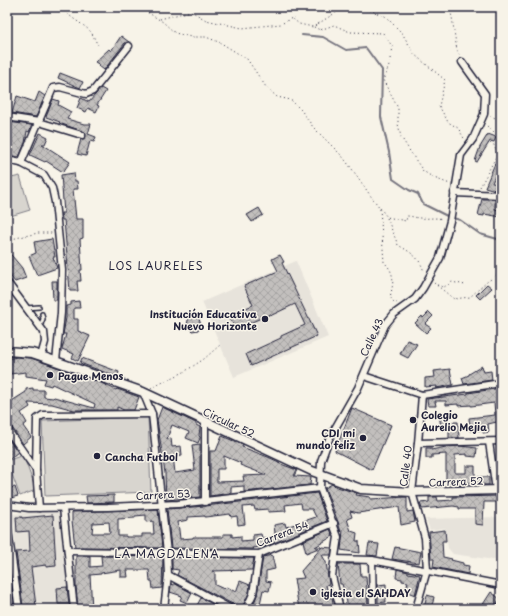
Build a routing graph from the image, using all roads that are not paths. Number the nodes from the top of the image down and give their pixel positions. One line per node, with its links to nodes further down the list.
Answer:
1 (129, 46): 4 (street)
2 (462, 62): 8 (street, Calle 43)
3 (7, 117): 4 (street)
4 (39, 122): 5 (street); 7 (street)
5 (82, 135)
6 (7, 160): 7 (street)
7 (21, 163): 17 (street)
8 (455, 190): 9 (street); 18 (street, Calle 43)
9 (501, 195)
10 (7, 282): 12 (street)
11 (38, 307): 12 (lane)
12 (26, 308): 14 (street)
13 (42, 314): 14 (lane)
14 (40, 326): 16 (street)
15 (7, 351): 16 (street)
16 (41, 356): 17 (street, Circular 52)
17 (56, 361): 20 (street, Circular 52)
18 (364, 376): 21 (street); 29 (street, Calle 43)
19 (501, 383): 21 (street)
20 (143, 392): 22 (street); 23 (street, Circular 52)
21 (422, 395): 27 (street, Calle 40)
22 (152, 414): 28 (street); 35 (street)
23 (205, 422): 29 (street, Circular 52); 33 (street)
24 (7, 430): 28 (street)
25 (501, 441): 26 (street)
26 (489, 442): 27 (street); 31 (street)
27 (418, 443): 32 (street, Calle 40)
28 (36, 470): 36 (street)
29 (321, 474): 30 (street, Calle 43); 32 (street, Circular 52)
30 (320, 488): 33 (street, Carrera 53); 39 (street)
31 (498, 490): 32 (street, Carrera 52)
32 (412, 492): 45 (street, Calle 40)
33 (205, 502): 35 (street, Carrera 53)
34 (7, 504): 36 (street, Carrera 53)
35 (161, 505): 37 (street, Carrera 53); 41 (street)
36 (39, 508): 37 (street, Carrera 53)
37 (63, 508): 40 (street)
38 (7, 523): 49 (street)
39 (334, 523): 42 (street, Carrera 54); 43 (street)
40 (68, 551): 41 (street, Carrera 54); 50 (street)
41 (167, 553): 42 (street, Carrera 54); 46 (street)
42 (259, 554): 53 (street)
43 (334, 559): 44 (street); 54 (street)
44 (372, 560): 45 (street); 55 (street)
45 (427, 570): 47 (street); 56 (street, Calle 40)
46 (168, 575): 51 (street); 52 (street)
47 (501, 585)
48 (501, 606): 57 (street)
49 (19, 609)
50 (74, 609)
51 (164, 609)
52 (231, 609)
53 (246, 609)
54 (340, 609)
55 (372, 609)
56 (416, 609)
57 (498, 609)

